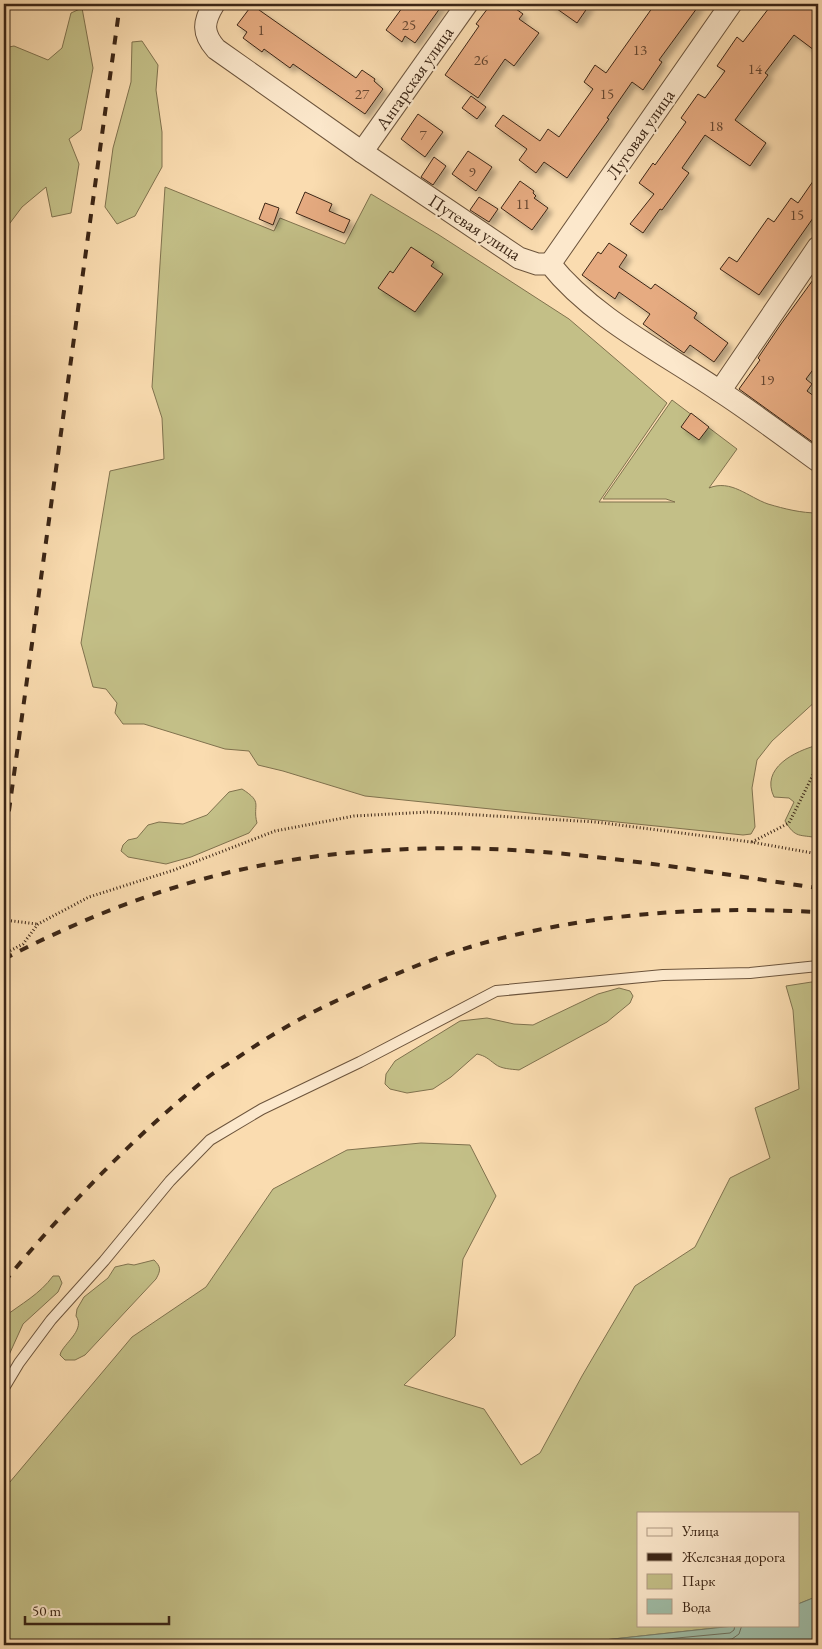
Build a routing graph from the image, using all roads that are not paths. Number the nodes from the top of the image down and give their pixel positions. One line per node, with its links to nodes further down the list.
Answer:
1 (214, 4): 4 (street, Путевая улица)
2 (466, 4): 4 (street, Ангарская улица)
3 (731, 4): 6 (street, Луговая улица)
4 (362, 152): 6 (street, Путевая улица)
5 (818, 248): 7 (street)
6 (550, 264): 7 (street)
7 (720, 390): 8 (street)
8 (818, 461)
9 (818, 966): 10 (lane)
10 (4, 1388)

